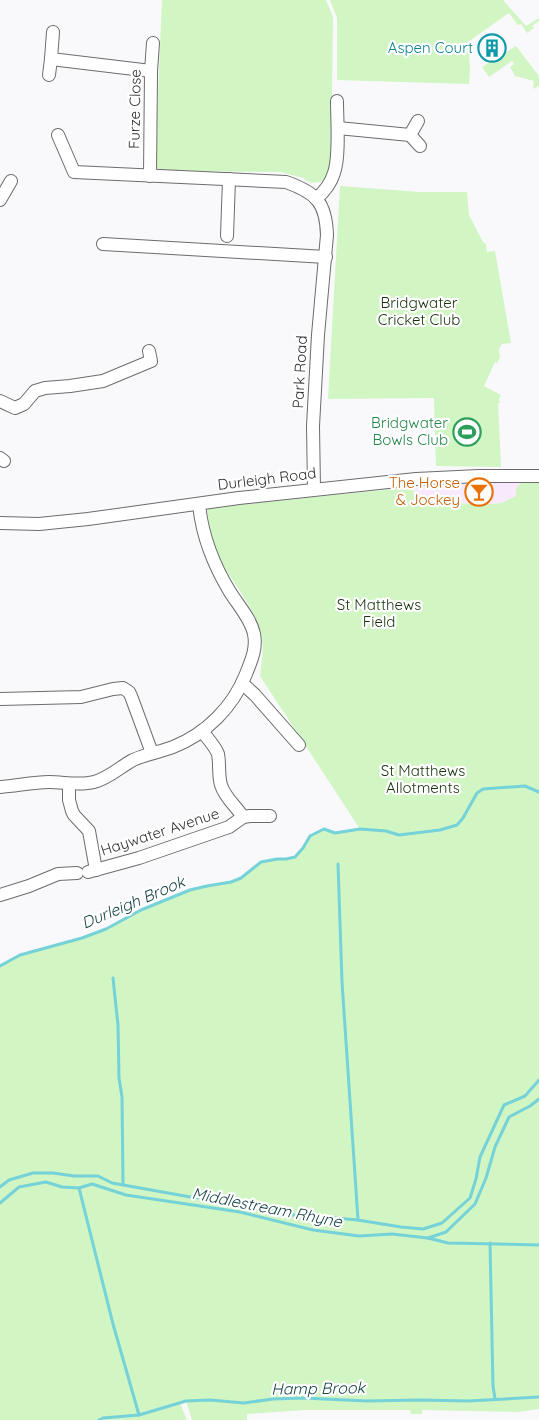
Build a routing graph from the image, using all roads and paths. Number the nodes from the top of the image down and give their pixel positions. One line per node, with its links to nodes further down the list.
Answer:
1 (53, 32): 3 (street)
2 (153, 42): 4 (street, Furze Close)
3 (51, 59): 4 (street); 5 (street)
4 (151, 71): 12 (street, Furze Close)
5 (49, 75)
6 (337, 102): 8 (street)
7 (418, 121): 10 (street)
8 (338, 128): 10 (street); 15 (street)
9 (58, 135): 12 (street)
10 (410, 135): 11 (street)
11 (420, 146)
12 (150, 176): 13 (street)
13 (229, 179): 15 (street); 17 (street)
14 (11, 181): 16 (street)
15 (316, 199): 19 (street, Park Road)
16 (0, 200)
17 (227, 236)
18 (103, 244): 19 (street)
19 (326, 256): 23 (street, Park Road)
20 (149, 351): 21 (street)
21 (1, 406)
22 (539, 476): 23 (street, Durleigh Road)
23 (314, 490): 24 (street, Durleigh Road)
24 (199, 504): 25 (street, Durleigh Road); 26 (street)
25 (0, 522)
26 (242, 683): 28 (street); 29 (street)
27 (0, 699): 30 (street)
28 (202, 731): 30 (street); 34 (street)
29 (299, 745)
30 (152, 753): 31 (street)
31 (69, 784): 32 (street); 35 (street)
32 (0, 787)
33 (270, 816): 34 (street, Haywater Avenue)
34 (243, 818): 35 (street, Haywater Avenue)
35 (87, 871): 36 (street, Haywater Avenue)
36 (0, 895)

